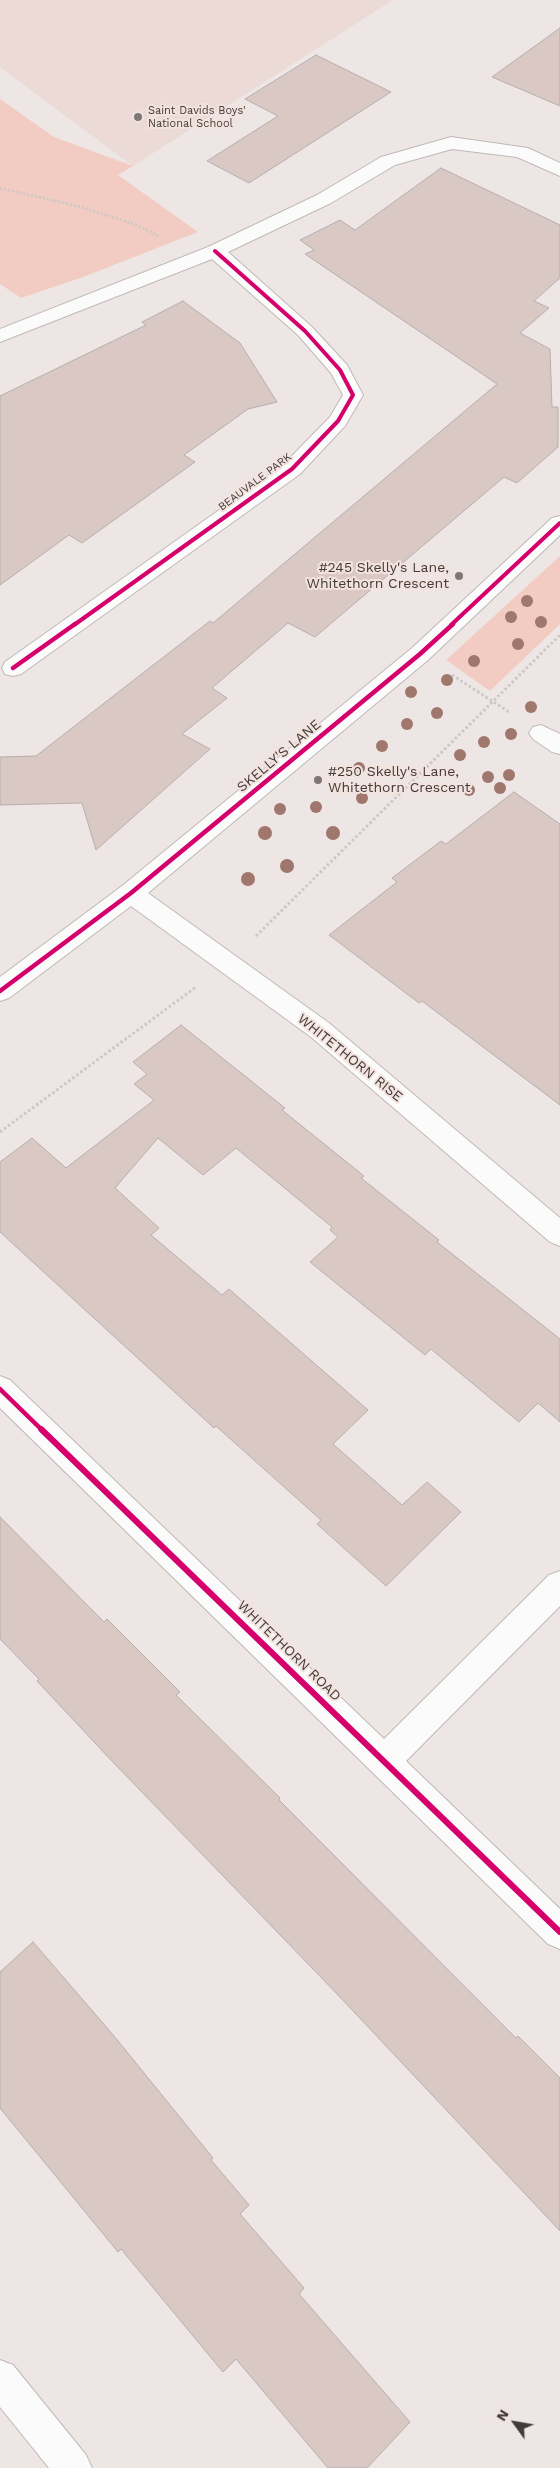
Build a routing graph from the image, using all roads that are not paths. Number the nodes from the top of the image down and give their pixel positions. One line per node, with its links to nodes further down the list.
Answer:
1 (560, 170): 2 (street)
2 (207, 254): 3 (street); 5 (street, BEAUVALE PARK)
3 (0, 336)
4 (560, 523): 6 (street, SKELLY'S LANE)
5 (13, 668)
6 (131, 894): 7 (street, SKELLY'S LANE); 8 (street, WHITETHORN RISE)
7 (0, 991)
8 (560, 1234)
9 (0, 1389): 11 (street, WHITETHORN ROAD)
10 (560, 1585): 11 (street)
11 (385, 1760): 12 (street, WHITETHORN ROAD)
12 (560, 1932)
13 (0, 2378): 14 (street)
14 (73, 2468)

